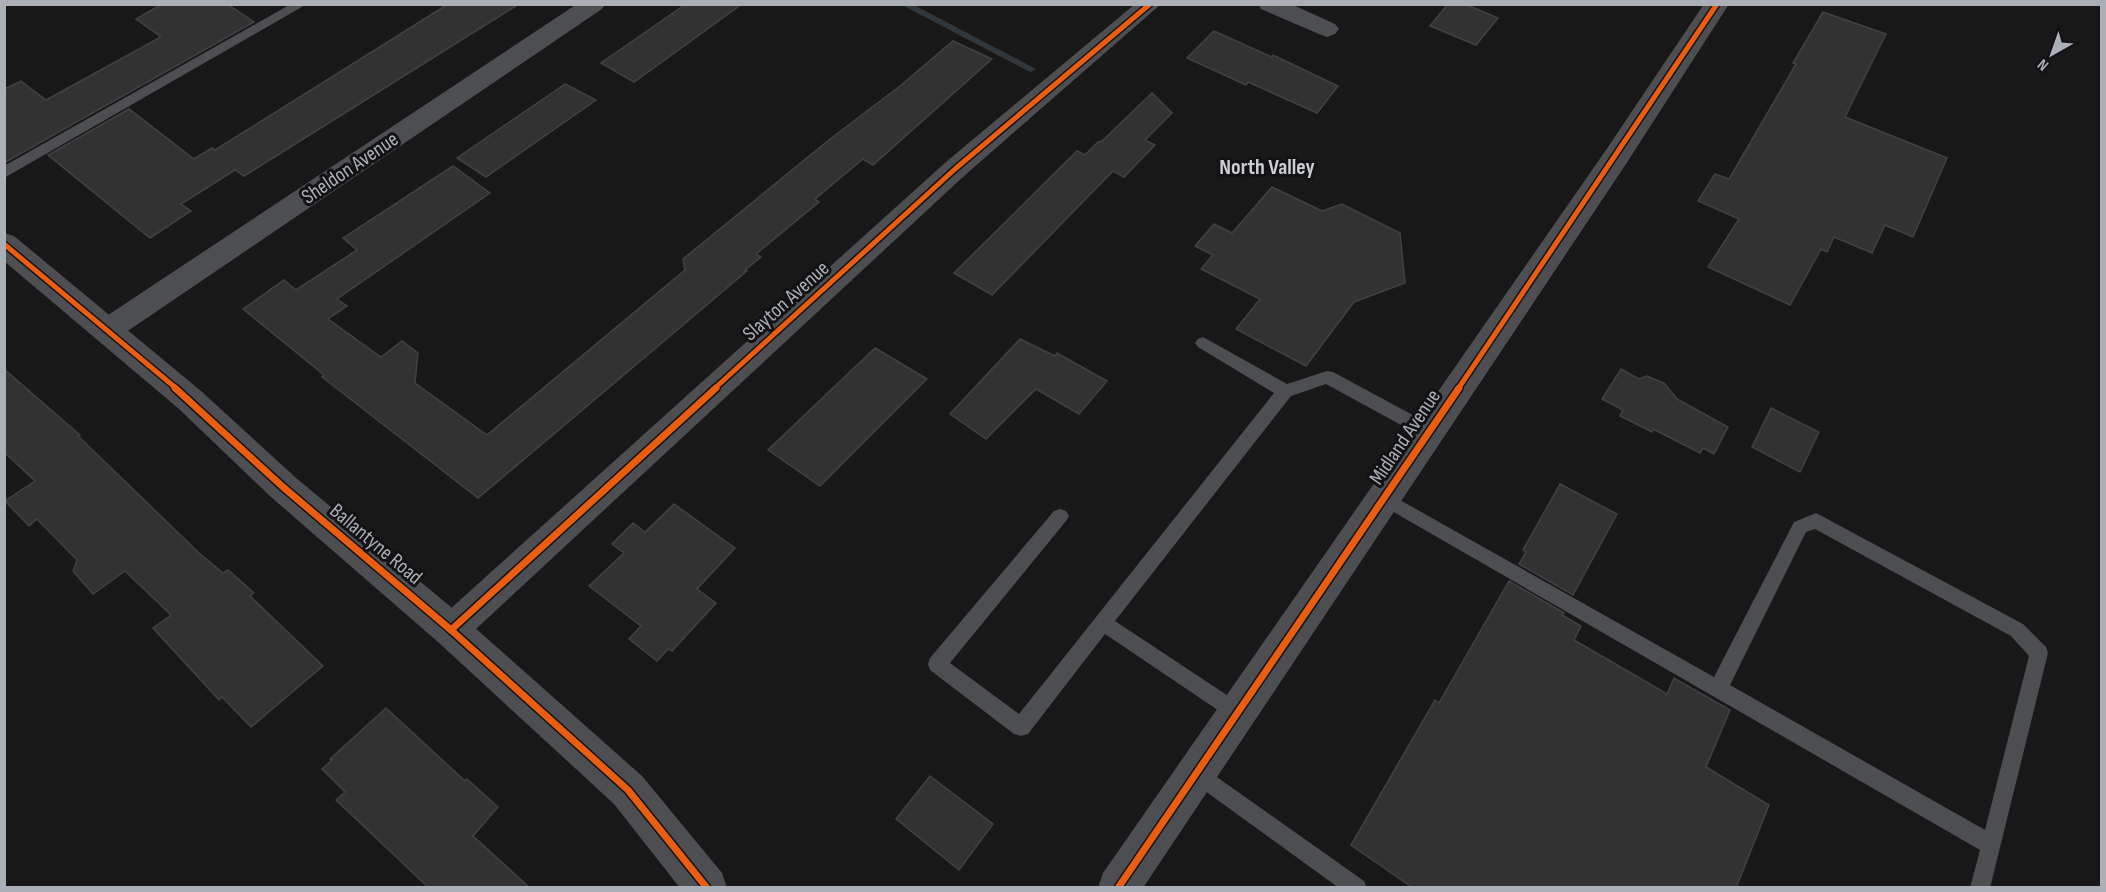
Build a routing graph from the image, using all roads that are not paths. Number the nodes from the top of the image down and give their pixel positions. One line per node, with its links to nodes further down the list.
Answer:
1 (301, 4): 7 (lane)
2 (594, 4): 9 (street, Sheldon Avenue)
3 (1150, 4): 16 (street, Slayton Avenue)
4 (1269, 4): 6 (street)
5 (1717, 4): 12 (street, Midland Avenue)
6 (1327, 29)
7 (4, 174)
8 (4, 244): 9 (street, Ballantyne Road)
9 (106, 331): 16 (street, Ballantyne Road)
10 (1203, 344): 11 (lane)
11 (1285, 391): 12 (lane); 15 (lane)
12 (1429, 432): 13 (street, Midland Avenue)
13 (1384, 498): 17 (lane); 18 (street, Midland Avenue)
14 (1060, 516): 15 (lane)
15 (1102, 623): 18 (lane)
16 (451, 630): 21 (street, Ballantyne Road)
17 (1718, 689): 20 (lane); 20 (lane)
18 (1238, 713): 19 (street, Midland Avenue)
19 (1197, 772): 22 (street, Midland Avenue); 23 (lane)
20 (1990, 845): 24 (lane)
21 (707, 888)
22 (1118, 888)
23 (1357, 888)
24 (1980, 888)

